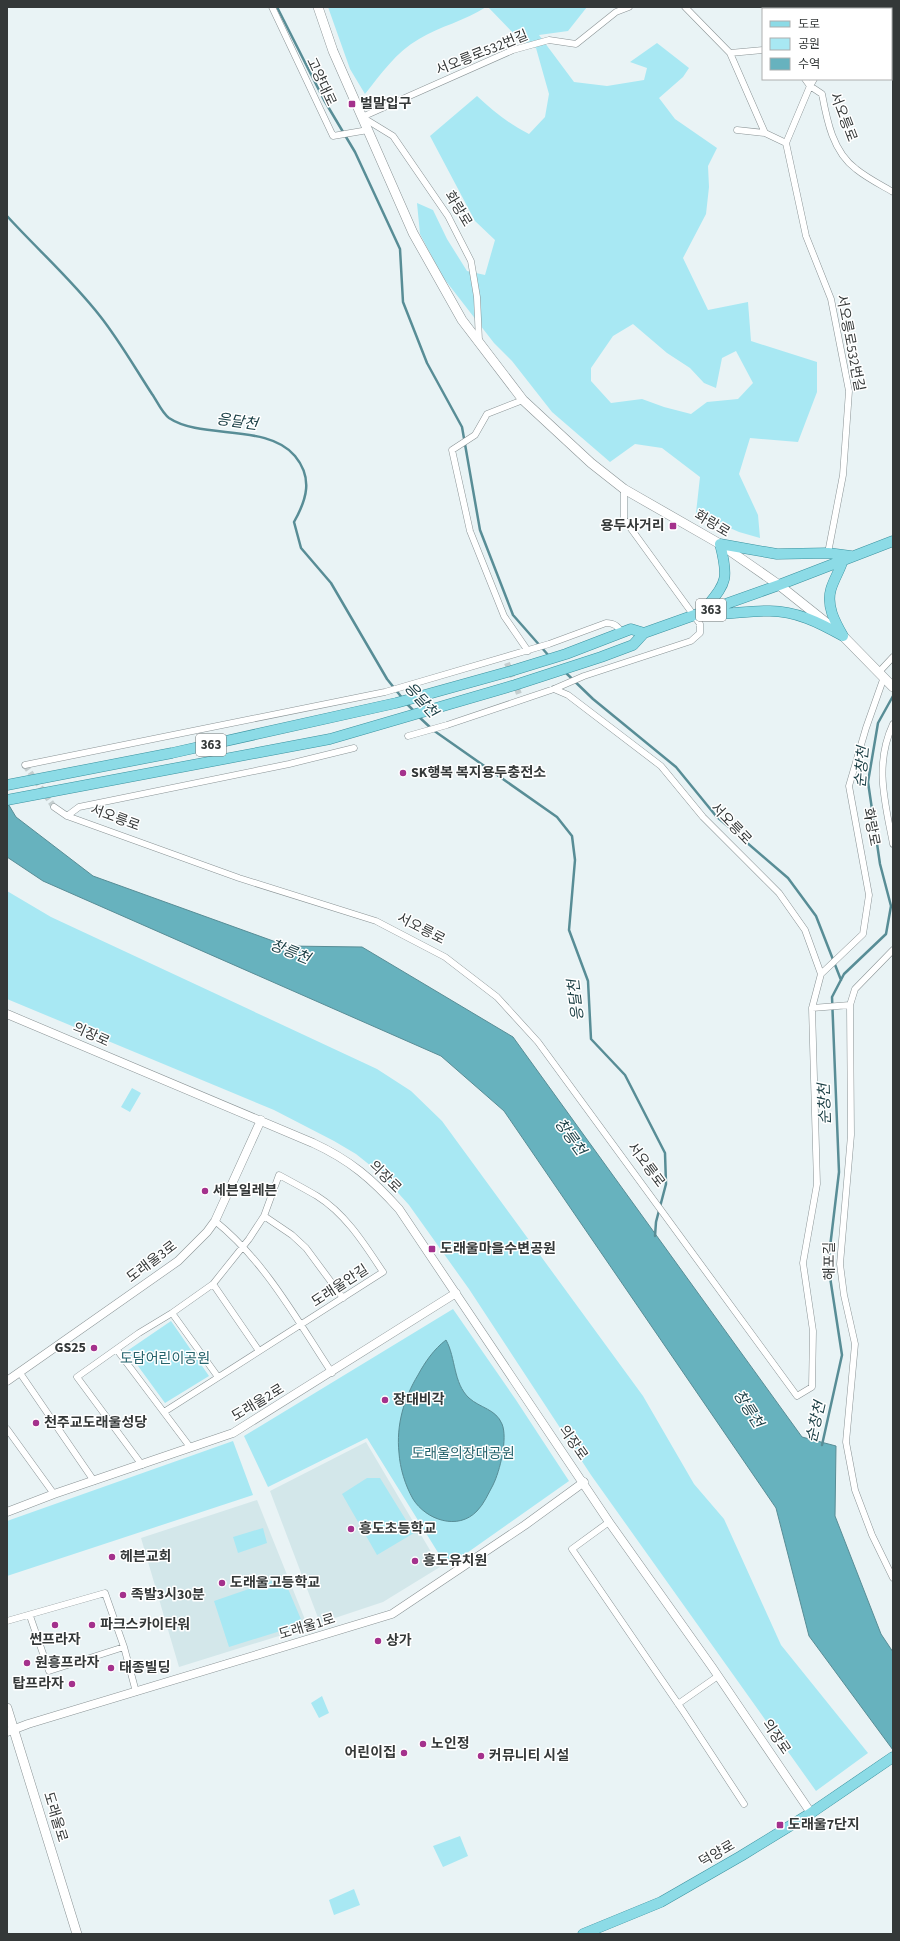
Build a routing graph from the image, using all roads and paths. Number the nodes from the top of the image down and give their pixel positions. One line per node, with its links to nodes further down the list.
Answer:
1 (272, 7): 11 (street, 고양대로)
2 (318, 7): 10 (main road, 화랑로)
3 (629, 7): 10 (street, 서오릉로532번길)
4 (685, 7): 6 (street)
5 (762, 50): 6 (street)
6 (730, 53): 13 (street)
7 (806, 80): 9 (street)
8 (813, 80): 9 (street, 서오릉로)
9 (810, 86): 14 (street); 15 (street, 서오릉로)
10 (362, 117): 11 (main road, 화랑로); 16 (street, 화랑로)
11 (368, 130): 16 (main road, 화랑로)
12 (736, 130): 13 (street)
13 (765, 133): 14 (street)
14 (786, 143): 21 (street, 서오릉로532번길)
15 (893, 192)
16 (479, 342): 17 (main road, 화랑로)
17 (522, 400): 18 (main road, 화랑로); 29 (street)
18 (624, 489): 20 (main road, 화랑로); 25 (street)
19 (893, 541): 22 (main road, 363)
20 (720, 544): 21 (main road); 24 (main road, 화랑로); 25 (main road)
21 (828, 552): 22 (main road)
22 (853, 556): 23 (main road, 363)
23 (843, 560): 24 (main road, 363); 28 (main road)
24 (779, 585): 25 (main road, 363); 28 (main road, 화랑로)
25 (698, 615): 27 (main road, 363); 28 (main road); 33 (street)
26 (622, 633): 27 (main road, 363); 29 (street); 38 (main road, 363)
27 (644, 633): 39 (main road, 서오릉로 / 363)
28 (843, 636): 31 (main road, 화랑로)
29 (530, 650): 37 (street)
30 (893, 656): 31 (street)
31 (881, 675): 32 (main road, 화랑로); 44 (street, 화랑로)
32 (892, 685)
33 (554, 689): 35 (street); 44 (street, 서오릉로)
34 (893, 724): 42 (street)
35 (408, 736)
36 (354, 748): 41 (street)
37 (25, 765)
38 (7, 785)
39 (7, 800)
40 (54, 807): 41 (street, 서오릉로)
41 (67, 816): 46 (street, 서오릉로)
42 (893, 844)
43 (893, 950): 45 (street, 해포길)
44 (823, 972): 46 (street, 서오릉로)
45 (846, 1006): 46 (street); 72 (street, 해포길)
46 (812, 1008)
47 (7, 1014): 48 (street, 의장로)
48 (261, 1120): 50 (street, 도래울3로); 53 (street, 의장로)
49 (264, 1216): 51 (street, 도래울안길); 54 (street); 54 (street, 도래울안길)
50 (215, 1221): 51 (street); 60 (street, 도래울3로)
51 (243, 1247): 52 (street, 도래울안길); 56 (street)
52 (213, 1284): 55 (street, 도래울안길); 58 (street)
53 (456, 1294): 59 (street, 도래울2로); 68 (street, 의장로)
54 (343, 1298): 56 (street, 도래울안길)
55 (172, 1313): 57 (street, 도래울안길); 61 (street)
56 (302, 1326): 58 (street, 도래울안길); 59 (street)
57 (117, 1350): 63 (street); 66 (street, 도래울안길)
58 (259, 1351): 61 (street, 도래울안길)
59 (332, 1373): 65 (street, 도래울2로)
60 (20, 1374): 62 (street, 도래울3로); 67 (street)
61 (218, 1377): 63 (street, 도래울안길)
62 (7, 1381)
63 (164, 1412): 65 (street)
64 (8, 1432): 69 (street)
65 (190, 1447): 66 (street, 도래울2로)
66 (142, 1465): 67 (street, 도래울2로)
67 (94, 1481): 69 (street, 도래울2로)
68 (584, 1482): 71 (street, 의장로); 77 (street, 도래울1로)
69 (54, 1494): 70 (street, 도래울2로)
70 (7, 1512)
71 (609, 1522): 76 (street, 의장로); 78 (street)
72 (893, 1578)
73 (30, 1616): 74 (street); 75 (street); 75 (street)
74 (7, 1621)
75 (124, 1647): 77 (street)
76 (718, 1676): 78 (street); 83 (street, 의장로)
77 (136, 1692): 80 (street, 도래울1로)
78 (678, 1704): 82 (street)
79 (7, 1708): 80 (main road, 도래울로)
80 (10, 1731): 84 (main road, 도래울로)
81 (893, 1757): 83 (main road, 덕양로)
82 (744, 1804)
83 (811, 1813): 85 (main road, 덕양로)
84 (77, 1934)
85 (583, 1934)

